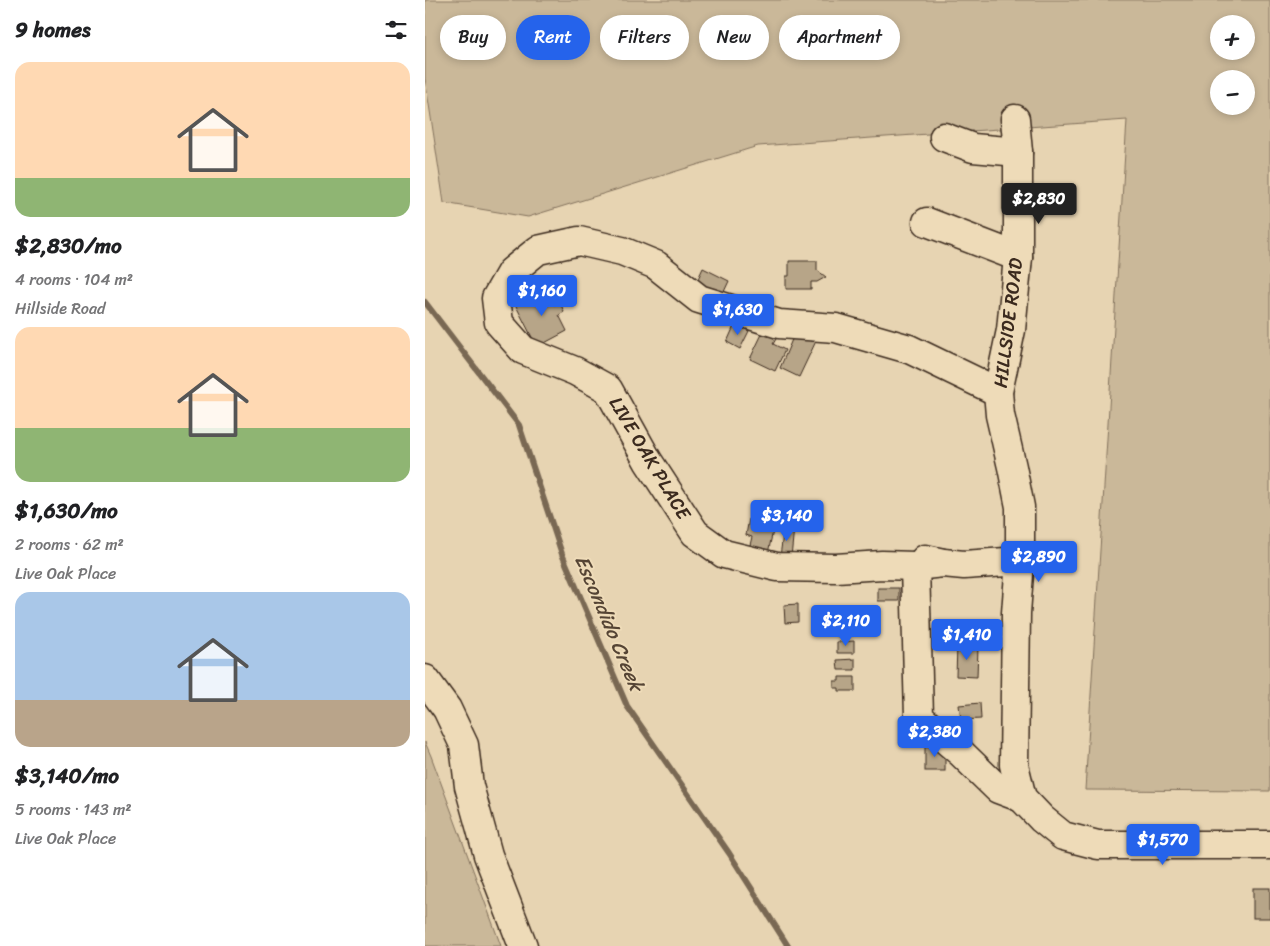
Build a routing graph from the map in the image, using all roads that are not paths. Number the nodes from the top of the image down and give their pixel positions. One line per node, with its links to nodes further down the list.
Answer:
1 (1015, 120): 3 (street, HILLSIDE ROAD)
2 (945, 137): 3 (street)
3 (1017, 152): 5 (street, HILLSIDE ROAD)
4 (927, 222): 5 (street)
5 (1017, 257): 6 (street, HILLSIDE ROAD)
6 (997, 392): 8 (street, HILLSIDE ROAD); 10 (street, LIVE OAK PLACE)
7 (870, 547): 9 (street)
8 (1020, 561): 9 (street); 12 (street, HILLSIDE ROAD)
9 (943, 563): 10 (street, LIVE OAK PLACE)
10 (915, 566): 12 (street)
11 (425, 678): 14 (street)
12 (1022, 798): 13 (street, HILLSIDE ROAD)
13 (1270, 845)
14 (523, 946)

